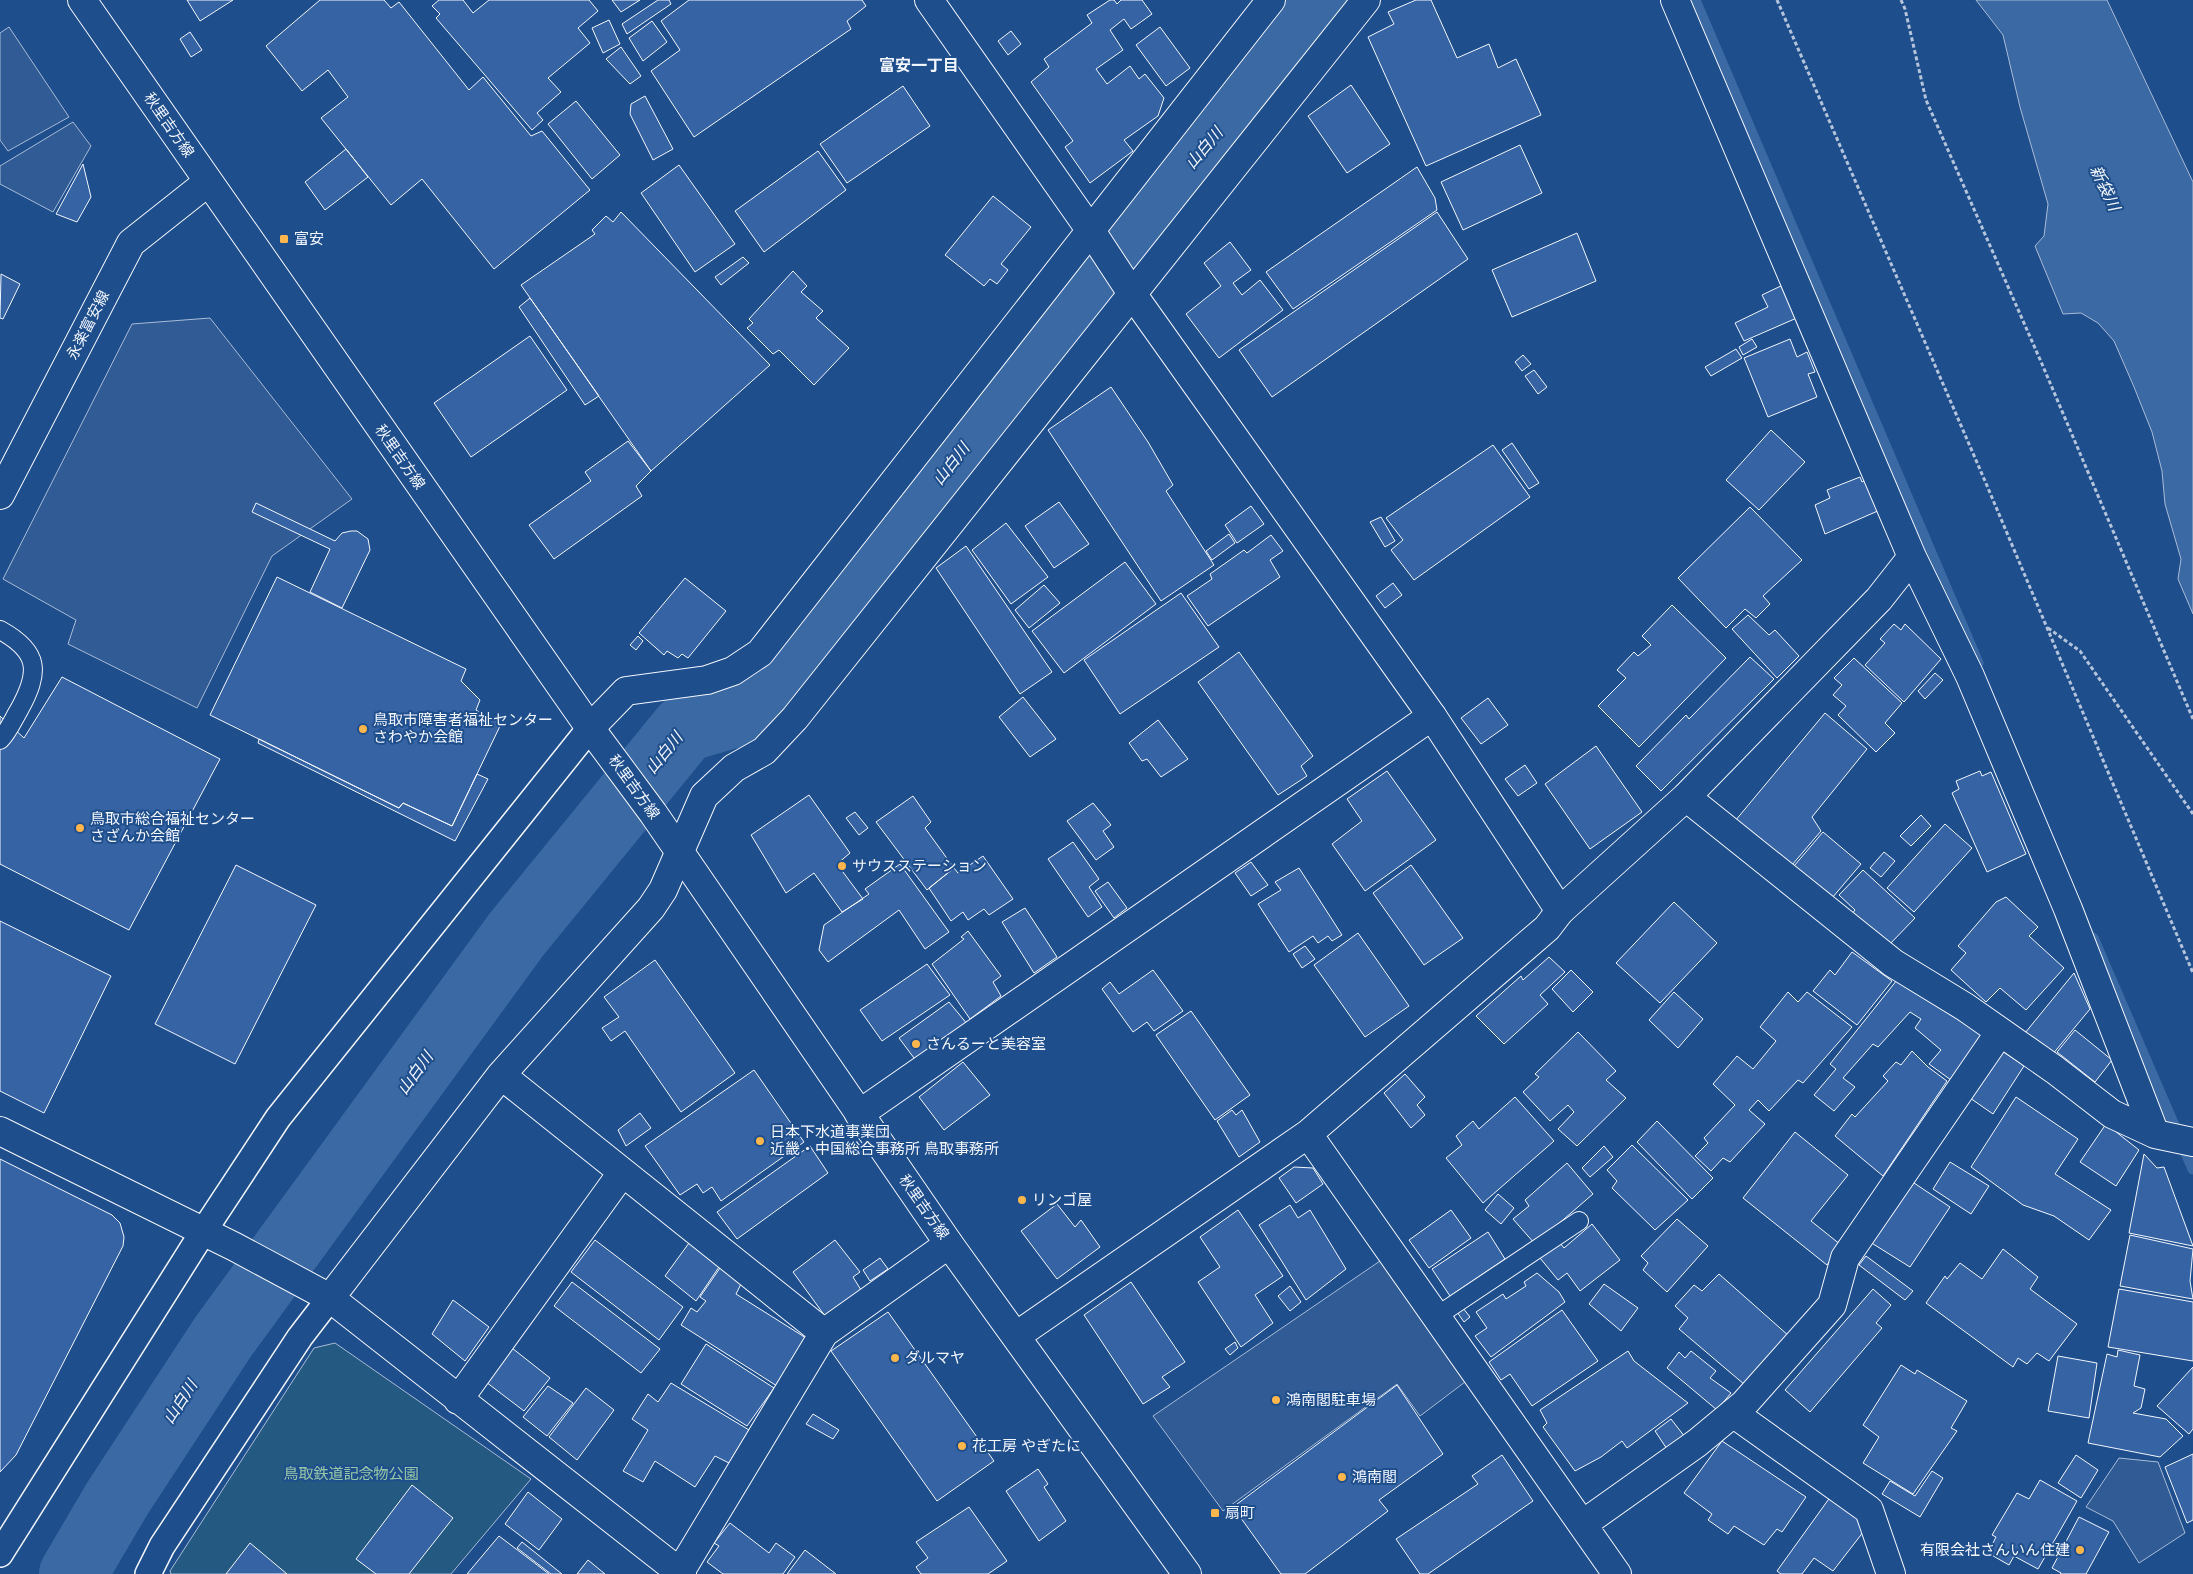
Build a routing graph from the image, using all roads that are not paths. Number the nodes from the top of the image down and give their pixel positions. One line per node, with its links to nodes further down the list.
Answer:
1 (82, 0): 6 (street, 秋里吉方線)
2 (929, 0): 7 (street)
3 (1271, 0): 7 (street)
4 (1366, 0): 8 (street)
5 (1675, 0): 10 (street)
6 (208, 182): 9 (street, 永楽富安線); 13 (street, 秋里吉方線)
7 (1097, 240): 8 (street); 13 (street)
8 (1127, 287): 12 (street); 16 (street)
9 (0, 495)
10 (1912, 557): 15 (street); 23 (street)
11 (0, 630): 14 (lane)
12 (1432, 716): 17 (street); 20 (street)
13 (590, 728): 16 (street, 秋里吉方線); 27 (street)
14 (0, 740)
15 (1686, 798): 17 (street); 18 (street)
16 (679, 851): 19 (street); 20 (street, 秋里吉方線)
17 (1560, 911): 22 (street)
18 (2000, 1032): 23 (street); 34 (street)
19 (501, 1075): 25 (street); 29 (street)
20 (859, 1114): 28 (street, 秋里吉方線)
21 (0, 1130): 27 (street)
22 (1308, 1134): 30 (street); 32 (street)
23 (2155, 1134): 24 (street)
24 (2193, 1142)
25 (622, 1173): 31 (street); 33 (street)
26 (1579, 1221): 30 (lane)
27 (203, 1232): 29 (street); 36 (street)
28 (949, 1244): 31 (street); 32 (street, 秋里吉方線)
29 (330, 1298): 33 (street); 38 (street)
30 (1437, 1316): 35 (street)
31 (824, 1333): 37 (street)
32 (1016, 1336): 39 (street, 秋里吉方線)
33 (458, 1400): 37 (street)
34 (1733, 1413): 35 (street); 41 (street)
35 (1583, 1524): 40 (street)
36 (0, 1554)
37 (681, 1573)
38 (148, 1574)
39 (1187, 1574)
40 (1617, 1574)
41 (1891, 1574)

